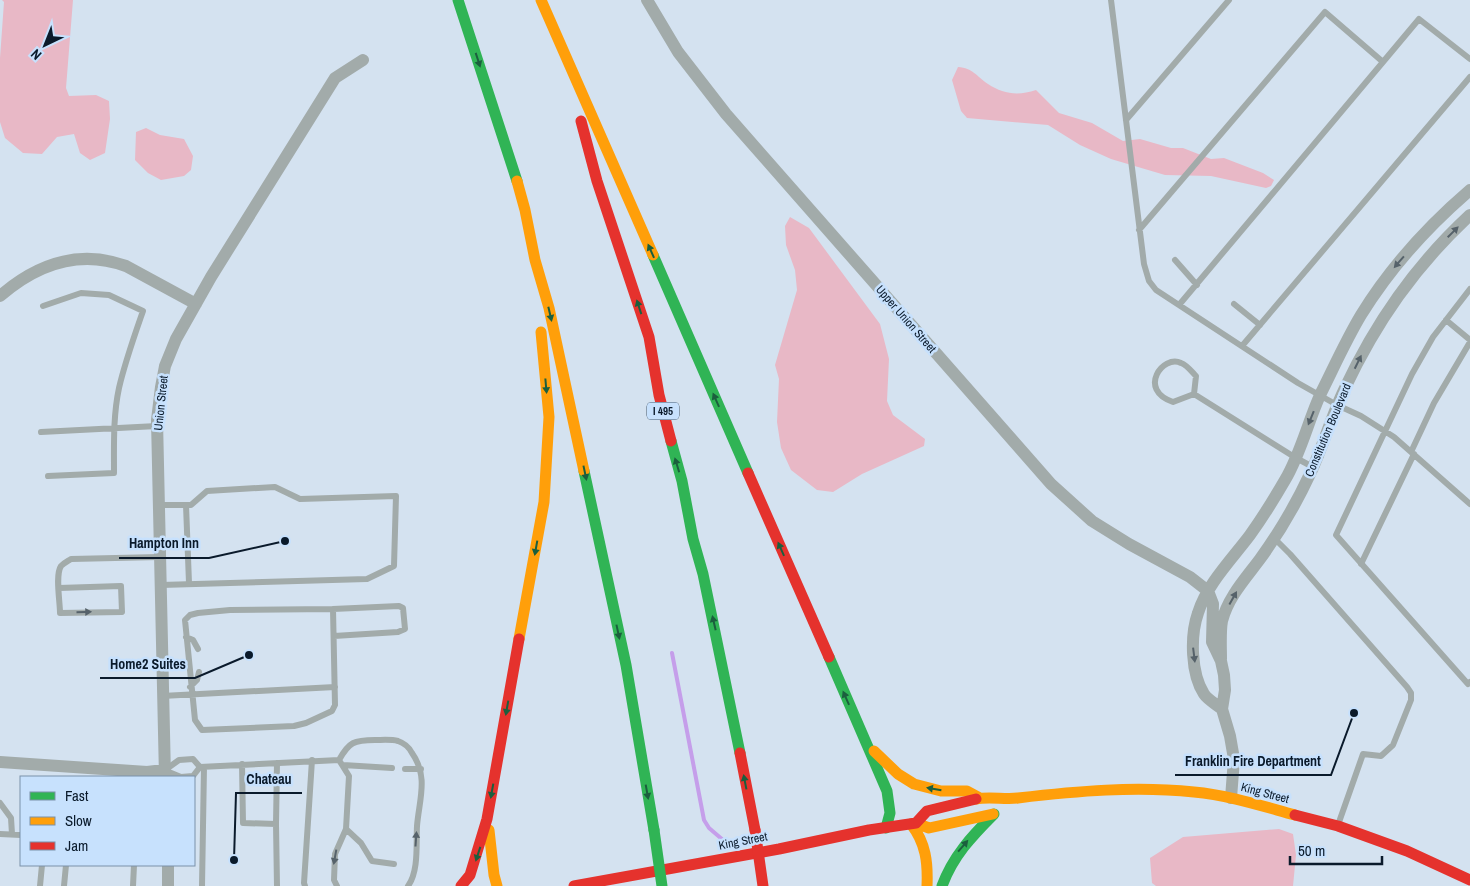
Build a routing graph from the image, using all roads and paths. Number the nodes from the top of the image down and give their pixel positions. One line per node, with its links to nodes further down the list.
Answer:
1 (458, 0): 11 (main road, one-way to 11)
2 (541, 0): 59 (main road, one-way to 2); 104 (main road, I 495, one-way to 2, bridge)
3 (647, 0): 47 (street, Upper Union Street)
4 (1111, 0): 10 (lane)
5 (1229, 0): 10 (lane)
6 (1470, 59): 8 (lane)
7 (363, 60): 19 (street, Union Street)
8 (1383, 62): 14 (lane); 16 (lane)
9 (1470, 77): 24 (lane)
10 (1126, 120): 14 (lane)
11 (512, 165): 76 (main road, one-way to 76); 103 (main road, one-way to 103, bridge)
12 (1470, 190): 28 (street, Constitution Boulevard, one-way to 28)
13 (1470, 216): 29 (street, Constitution Boulevard, one-way to 13)
14 (1139, 230): 21 (lane)
15 (1175, 260): 16 (lane)
16 (1197, 284): 21 (lane)
17 (1470, 289): 23 (lane)
18 (0, 296): 19 (street)
19 (196, 304): 30 (street, Union Street)
20 (1234, 304): 24 (lane)
21 (1179, 305): 26 (lane)
22 (43, 306): 31 (lane)
23 (1446, 320): 25 (lane); 32 (lane)
24 (1260, 325): 26 (lane)
25 (1470, 341): 34 (lane)
26 (1242, 346): 28 (lane)
27 (1194, 394): 27 (lane); 35 (lane)
28 (1320, 396): 29 (lane); 35 (street, Constitution Boulevard, one-way to 35)
29 (1337, 405): 32 (lane); 36 (street, Constitution Boulevard)
30 (157, 426): 31 (lane); 39 (street, Union Street)
31 (115, 428): 33 (lane); 37 (lane)
32 (1386, 431): 34 (lane); 43 (lane)
33 (41, 432)
34 (1413, 453): 38 (lane); 43 (lane)
35 (1296, 458): 36 (lane); 47 (street, Constitution Boulevard)
36 (1313, 467): 41 (street, Constitution Boulevard)
37 (48, 476)
38 (1470, 504)
39 (159, 505): 40 (lane); 42 (street, Union Street)
40 (186, 505): 44 (lane); 44 (lane)
41 (1274, 538): 52 (street, Constitution Boulevard, one-way to 41); 79 (lane)
42 (160, 557): 45 (street, Union Street); 46 (lane)
43 (1361, 564): 54 (lane)
44 (189, 583): 45 (lane)
45 (161, 585): 57 (street, Union Street)
46 (59, 588): 46 (lane, one-way to 46)
47 (1208, 591): 52 (street); 58 (street, one-way to 58)
48 (334, 609): 49 (lane); 49 (lane); 50 (lane)
49 (334, 636): 55 (lane)
50 (186, 637): 51 (lane); 56 (lane)
51 (198, 649)
52 (1221, 661): 58 (street)
53 (199, 672): 56 (lane)
54 (1470, 682)
55 (335, 687): 56 (lane); 56 (lane)
56 (191, 690): 57 (lane)
57 (162, 696): 69 (street, Union Street)
58 (1222, 709): 72 (street)
59 (866, 743): 71 (main road, one-way to 59); 80 (main road)
60 (312, 760): 62 (lane); 63 (lane); 91 (lane)
61 (0, 762): 69 (street)
62 (277, 762): 64 (lane); 78 (lane)
63 (341, 763): 66 (lane); 68 (lane); 81 (lane)
64 (242, 764): 65 (lane); 78 (lane)
65 (202, 767): 69 (lane); 70 (lane); 96 (lane)
66 (392, 768)
67 (404, 769): 68 (lane)
68 (421, 769): 99 (lane, one-way to 68)
69 (165, 774)
70 (193, 776)
71 (980, 798): 73 (main road, King Street); 77 (main road, King Street)
72 (1230, 798): 73 (main road, King Street); 79 (main road, King Street)
73 (1012, 799): 75 (main road, King Street)
74 (0, 803): 83 (lane)
75 (994, 814): 77 (main road, King Street); 106 (main road, one-way to 75)
76 (487, 819): 100 (main road, one-way to 100); 101 (main road)
77 (914, 823): 80 (main road, King Street); 105 (main road)
78 (276, 824): 97 (lane)
79 (1338, 826): 90 (main road, King Street)
80 (886, 828): 102 (main road, King Street)
81 (346, 829): 85 (lane); 98 (lane, one-way to 98)
82 (0, 834): 83 (lane)
83 (12, 834): 84 (lane)
84 (20, 835)
85 (394, 864)
86 (42, 866): 92 (lane)
87 (66, 866): 93 (lane)
88 (134, 866): 94 (lane)
89 (168, 866): 95 (street)
90 (1470, 880)
91 (302, 885)
92 (40, 886)
93 (64, 886)
94 (133, 886)
95 (168, 886)
96 (202, 886)
97 (277, 886)
98 (337, 886)
99 (408, 886)
100 (461, 886)
101 (497, 886)
102 (574, 886)
103 (662, 886)
104 (763, 886)
105 (927, 886)
106 (942, 886)

